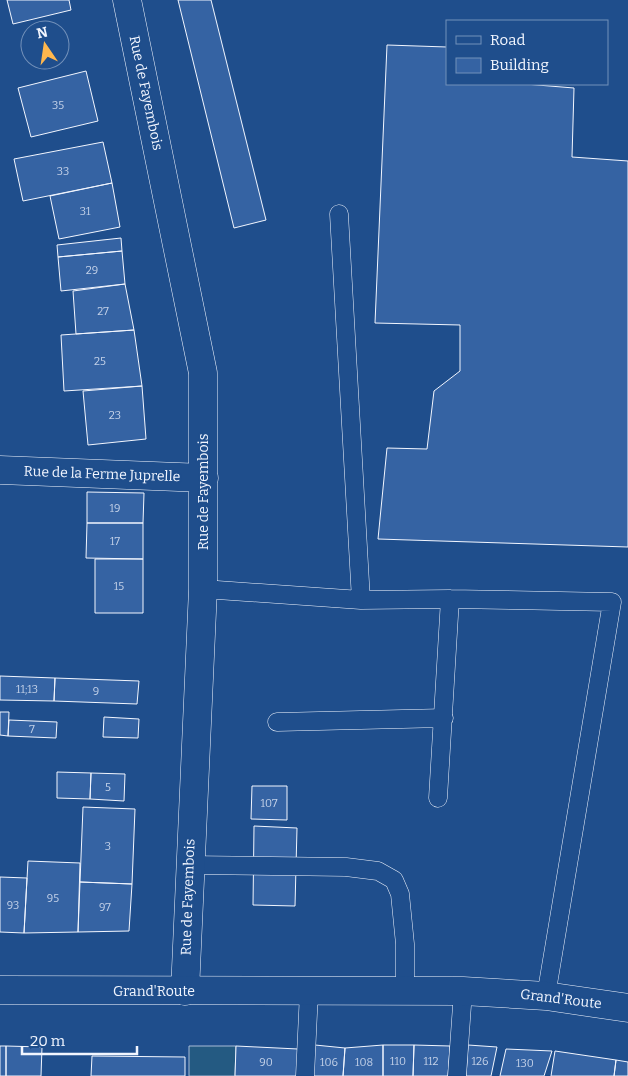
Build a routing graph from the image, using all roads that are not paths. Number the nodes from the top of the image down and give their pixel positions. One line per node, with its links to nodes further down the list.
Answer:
1 (127, 0): 4 (street, Rue de Fayembois)
2 (339, 214): 7 (lane)
3 (0, 470): 4 (street, Rue de la Ferme Juprelle)
4 (204, 478): 5 (street, Rue de Fayembois)
5 (203, 589): 7 (lane); 11 (street, Rue de Fayembois)
6 (450, 599): 7 (lane); 8 (lane); 17 (lane)
7 (361, 600)
8 (444, 718): 9 (lane); 10 (lane)
9 (278, 722)
10 (438, 798)
11 (189, 865): 13 (street, Rue de Fayembois); 16 (lane)
12 (0, 990): 13 (street, Grand'Route)
13 (185, 991): 15 (street, Grand'Route)
14 (463, 991): 16 (street, Grand'Route); 17 (street, Grand'Route); 20 (lane)
15 (309, 992): 16 (street, Grand'Route); 19 (lane)
16 (405, 992)
17 (546, 996): 18 (street, Grand'Route)
18 (628, 1008)
19 (305, 1076)
20 (457, 1076)

